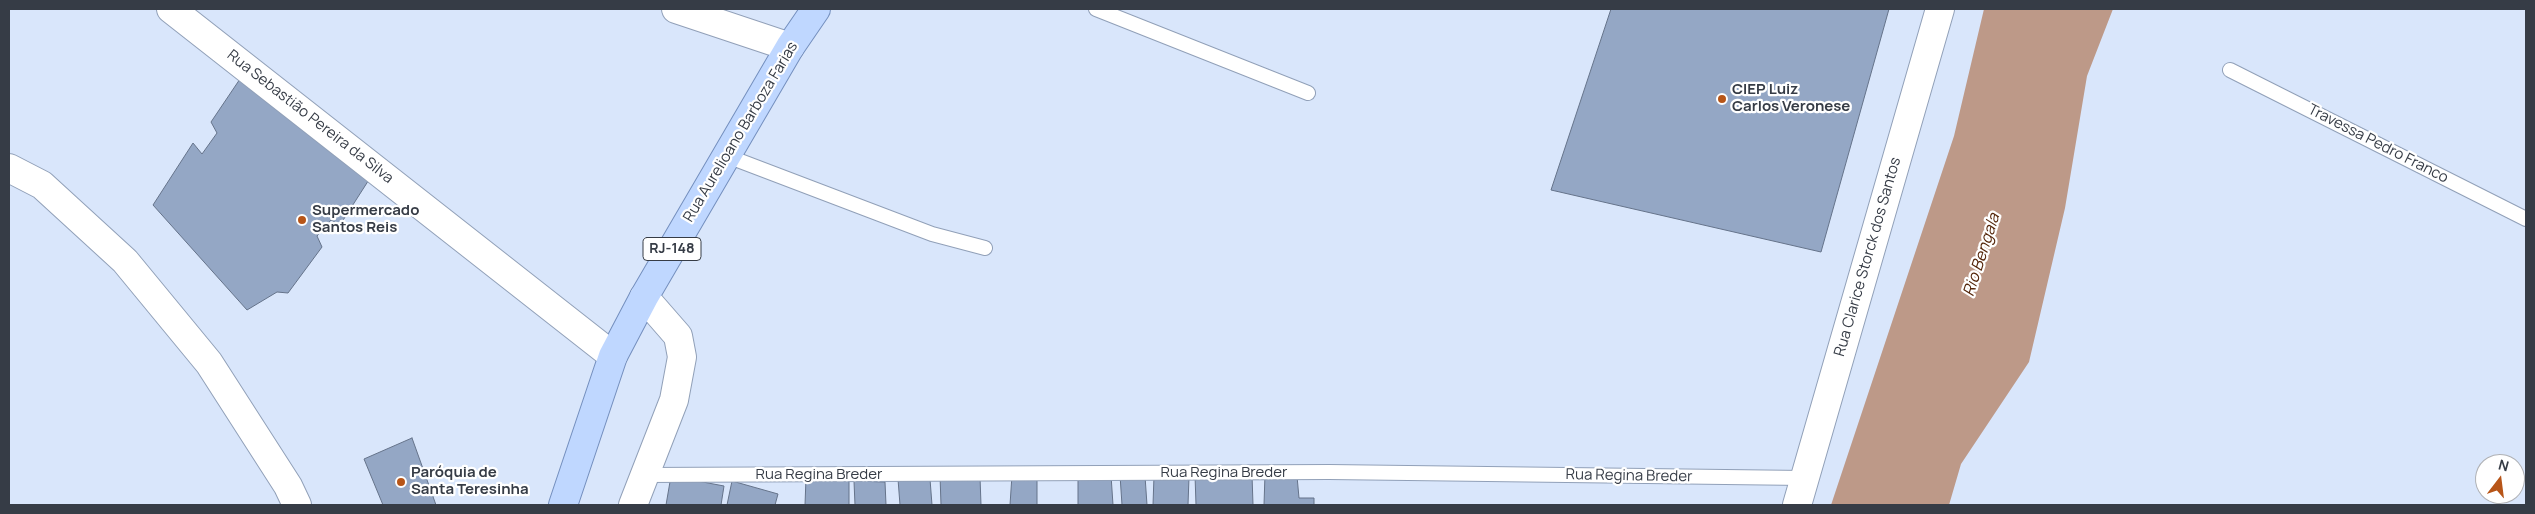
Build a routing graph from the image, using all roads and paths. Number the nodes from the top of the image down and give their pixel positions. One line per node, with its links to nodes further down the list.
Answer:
1 (171, 9): 14 (street, Rua Sebastião Pereira da Silva)
2 (676, 9): 6 (street)
3 (816, 9): 6 (main road, Rua Aurelioano Barboza Farias / RJ-148)
4 (1096, 9): 8 (lane)
5 (1940, 9): 16 (street, Rua Clarice Storck dos Santos)
6 (790, 47): 9 (main road, Rua Aurelioano Barboza Farias / RJ-148)
7 (2230, 70): 11 (lane, Travessa Pedro Franco)
8 (1308, 93)
9 (727, 156): 12 (lane); 13 (main road, Rua Aurelioano Barboza Farias / RJ-148)
10 (9, 168): 17 (street)
11 (2526, 219)
12 (985, 248)
13 (644, 297): 14 (main road, Rua Aurelioano Barboza Farias / RJ-148); 15 (street)
14 (613, 356): 18 (main road, Rua Aurelioano Barboza Farias / RJ-148)
15 (644, 475): 16 (lane, Rua Regina Breder); 19 (street)
16 (1804, 478): 20 (street, Rua Clarice Storck dos Santos)
17 (297, 505)
18 (563, 505)
19 (633, 505)
20 (1797, 505)

